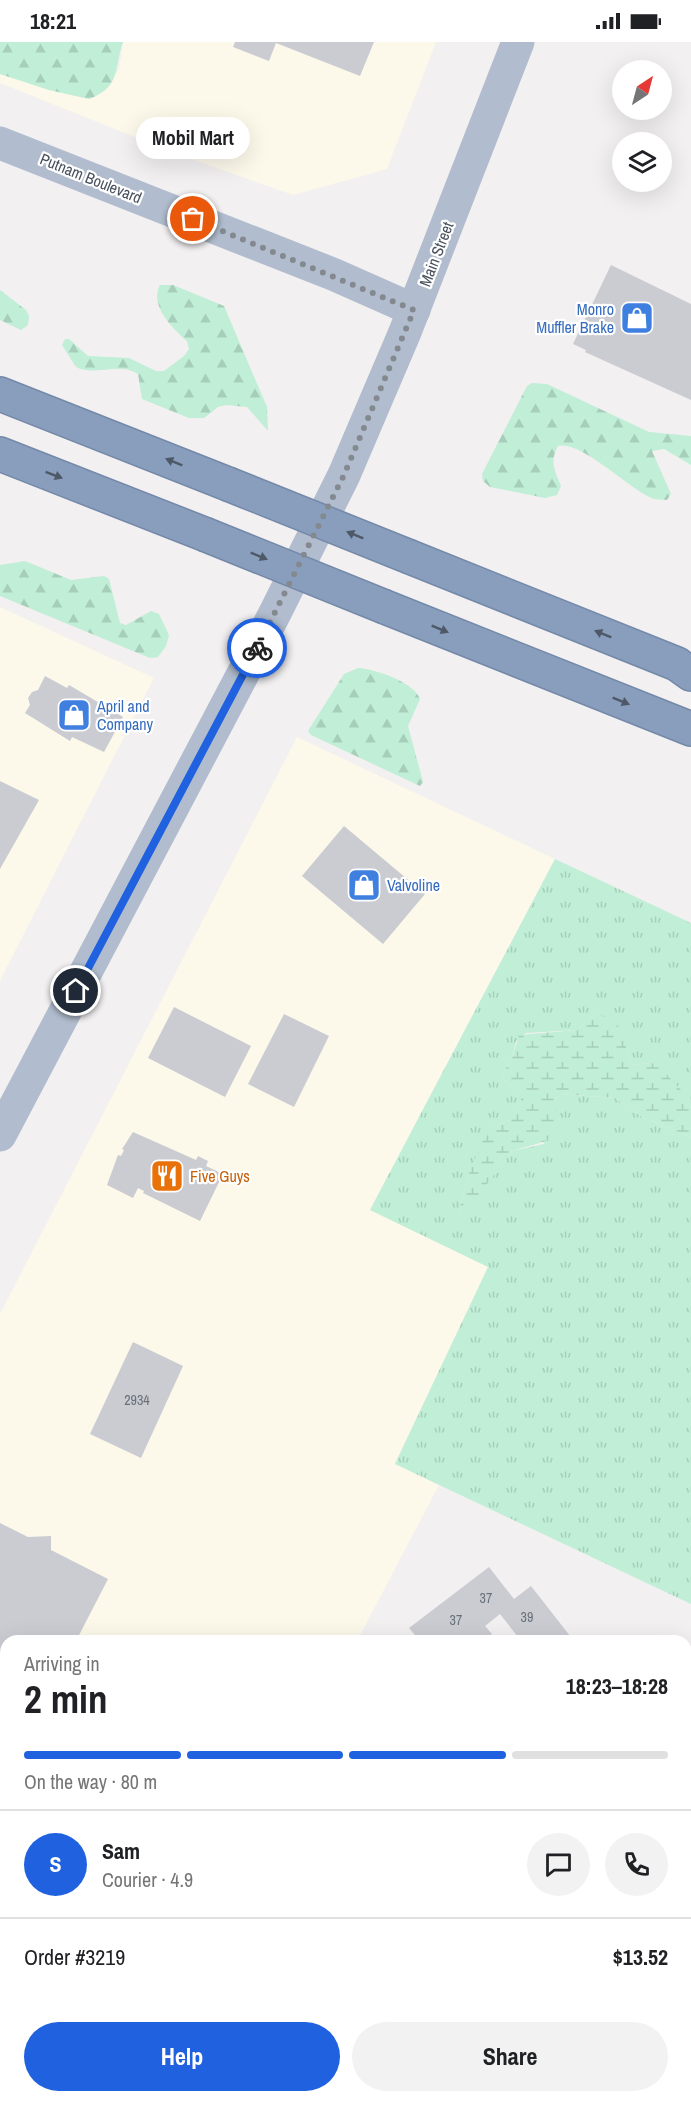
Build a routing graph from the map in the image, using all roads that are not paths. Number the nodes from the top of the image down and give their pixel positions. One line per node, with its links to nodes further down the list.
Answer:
1 (518, 42): 3 (main road, Main Street)
2 (0, 143): 3 (main road, Putnam Boulevard)
3 (414, 310): 8 (main road, Main Street)
4 (0, 394): 6 (highway, one-way to 4, bridge)
5 (0, 454): 7 (highway, one-way to 7, bridge)
6 (686, 667)
7 (691, 729)
8 (0, 1135)

